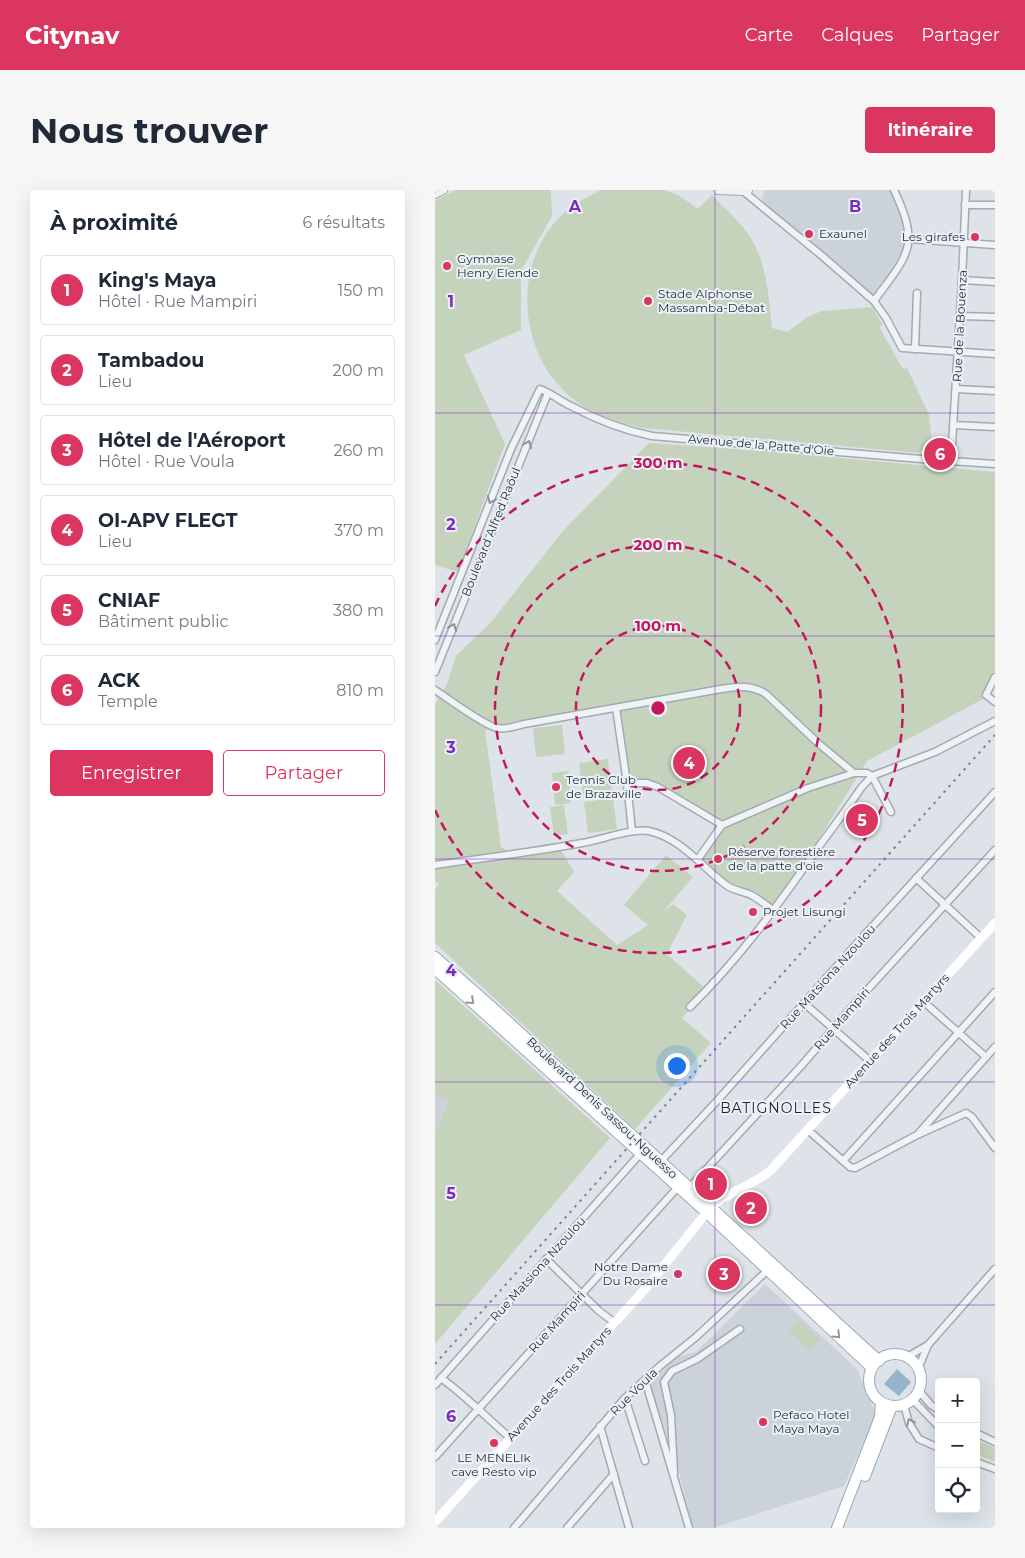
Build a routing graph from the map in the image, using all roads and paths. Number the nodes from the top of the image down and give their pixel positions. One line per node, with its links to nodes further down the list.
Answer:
1 (443, 190): 6 (street)
2 (718, 190): 5 (street)
3 (893, 190): 9 (street)
4 (966, 190): 7 (street, Rue de la Bouenza)
5 (745, 191): 15 (street)
6 (435, 194)
7 (965, 205): 8 (street); 10 (street, Rue de la Bouenza)
8 (995, 205)
9 (909, 239): 10 (street); 15 (street)
10 (964, 243): 11 (street); 12 (street, Rue de la Bouenza)
11 (995, 245)
12 (963, 280): 13 (street); 16 (street, Rue de la Bouenza)
13 (995, 282)
14 (917, 294): 18 (street)
15 (874, 301): 18 (street)
16 (960, 316): 17 (street); 19 (street, Rue de la Bouenza)
17 (995, 318)
18 (915, 349): 19 (street)
19 (958, 351): 20 (street); 21 (street, Rue de la Bouenza)
20 (995, 354)
21 (956, 389): 23 (street); 25 (street, Rue de la Bouenza)
22 (537, 391): 24 (street, Avenue de la Patte d'Oie); 29 (street, Boulevard Alfred Raôul, one-way to 29)
23 (995, 391)
24 (548, 393): 27 (street, Avenue de la Patte d'Oie); 30 (street, Boulevard Alfred Raôul, one-way to 24)
25 (953, 425): 26 (street); 27 (street, Rue de la Bouenza)
26 (995, 427)
27 (951, 461): 28 (street, Avenue de la Patte d'Oie)
28 (995, 464)
29 (435, 640)
30 (435, 672)
31 (995, 677): 33 (street)
32 (435, 690): 34 (street)
33 (995, 702)
34 (616, 708): 36 (street); 38 (street)
35 (995, 721): 37 (street)
36 (853, 773): 37 (street); 41 (street)
37 (872, 776): 40 (street); 48 (street)
38 (627, 783): 41 (street); 42 (street)
39 (995, 792): 46 (street, Rue Matsiona Nzoulou)
40 (891, 812)
41 (722, 825): 44 (street)
42 (631, 831): 44 (street); 45 (street)
43 (995, 850): 47 (street, Rue Mampiri)
44 (698, 859): 48 (street)
45 (435, 865)
46 (916, 878): 47 (street); 55 (street, Rue Matsiona Nzoulou)
47 (945, 905): 50 (street); 57 (street, Rue Mampiri)
48 (773, 910): 56 (street)
49 (995, 922): 50 (main road, Avenue des Trois Martyrs)
50 (981, 938): 54 (main road, Avenue des Trois Martyrs)
51 (435, 957): 66 (main road, Boulevard Denis Sassou-Nguesso)
52 (435, 969): 65 (main road, Boulevard Denis Sassou-Nguesso, one-way to 65)
53 (995, 992): 58 (street)
54 (924, 1002): 58 (street); 61 (main road, Avenue des Trois Martyrs)
55 (804, 1003): 57 (street); 66 (street, Rue Matsiona Nzoulou)
56 (691, 1007)
57 (834, 1028): 61 (street); 68 (street, Rue Mampiri)
58 (958, 1032): 60 (street); 67 (street)
59 (995, 1047): 60 (street)
60 (986, 1057): 63 (street)
61 (870, 1061): 62 (main road, Avenue des Trois Martyrs)
62 (808, 1130): 67 (street); 69 (main road, Avenue des Trois Martyrs)
63 (915, 1136): 64 (street); 67 (street)
64 (995, 1148)
65 (640, 1154): 68 (main road, Boulevard Denis Sassou-Nguesso); 72 (street, Rue Matsiona Nzoulou)
66 (661, 1161): 68 (main road, Boulevard Denis Sassou-Nguesso)
67 (843, 1161)
68 (683, 1187): 70 (main road, Boulevard Denis Sassou-Nguesso); 71 (main road, Boulevard Denis Sassou-Nguesso); 75 (street, Rue Mampiri)
69 (726, 1196): 70 (main road); 71 (main road, Avenue des Trois Martyrs)
70 (702, 1199): 71 (main road, Boulevard Denis Sassou-Nguesso)
71 (710, 1211): 74 (main road, Boulevard Denis Sassou-Nguesso); 76 (main road, Avenue des Trois Martyrs); 80 (main road, Boulevard Denis Sassou-Nguesso)
72 (546, 1259): 75 (street); 82 (street, Rue Matsiona Nzoulou)
73 (995, 1269): 78 (street)
74 (768, 1270): 80 (main road, Boulevard Denis Sassou-Nguesso, one-way to 80); 83 (street, Rue Voula)
75 (582, 1294): 76 (street); 90 (street, Rue Mampiri)
76 (615, 1323): 94 (main road, Avenue des Trois Martyrs)
77 (740, 1329): 101 (street)
78 (928, 1345): 79 (street); 81 (street)
79 (907, 1357): 80 (main road); 81 (main road)
80 (875, 1365): 87 (main road)
81 (918, 1368): 86 (main road)
82 (441, 1378): 84 (street, Rue Matsiona Nzoulou); 90 (street)
83 (645, 1380): 85 (street, Rue Voula); 101 (street)
84 (435, 1385)
85 (625, 1398): 92 (street, Rue Voula); 98 (street)
86 (912, 1399): 88 (main road); 89 (street); 91 (street); 96 (street, one-way to 86)
87 (881, 1402): 88 (main road); 108 (main road)
88 (892, 1406): 109 (main road)
89 (935, 1408)
90 (478, 1410): 94 (street); 97 (street, Rue Mampiri)
91 (935, 1423)
92 (600, 1426): 102 (street); 104 (street, Rue Voula)
93 (980, 1435): 95 (street)
94 (510, 1438): 103 (main road, Avenue des Trois Martyrs)
95 (995, 1442)
96 (935, 1446)
97 (435, 1457)
98 (645, 1461)
99 (980, 1464): 100 (street)
100 (995, 1470)
101 (674, 1473): 107 (street)
102 (615, 1474): 105 (street); 106 (street)
103 (435, 1522)
104 (514, 1528)
105 (567, 1528)
106 (629, 1528)
107 (689, 1528)
108 (837, 1528)
109 (844, 1528)

